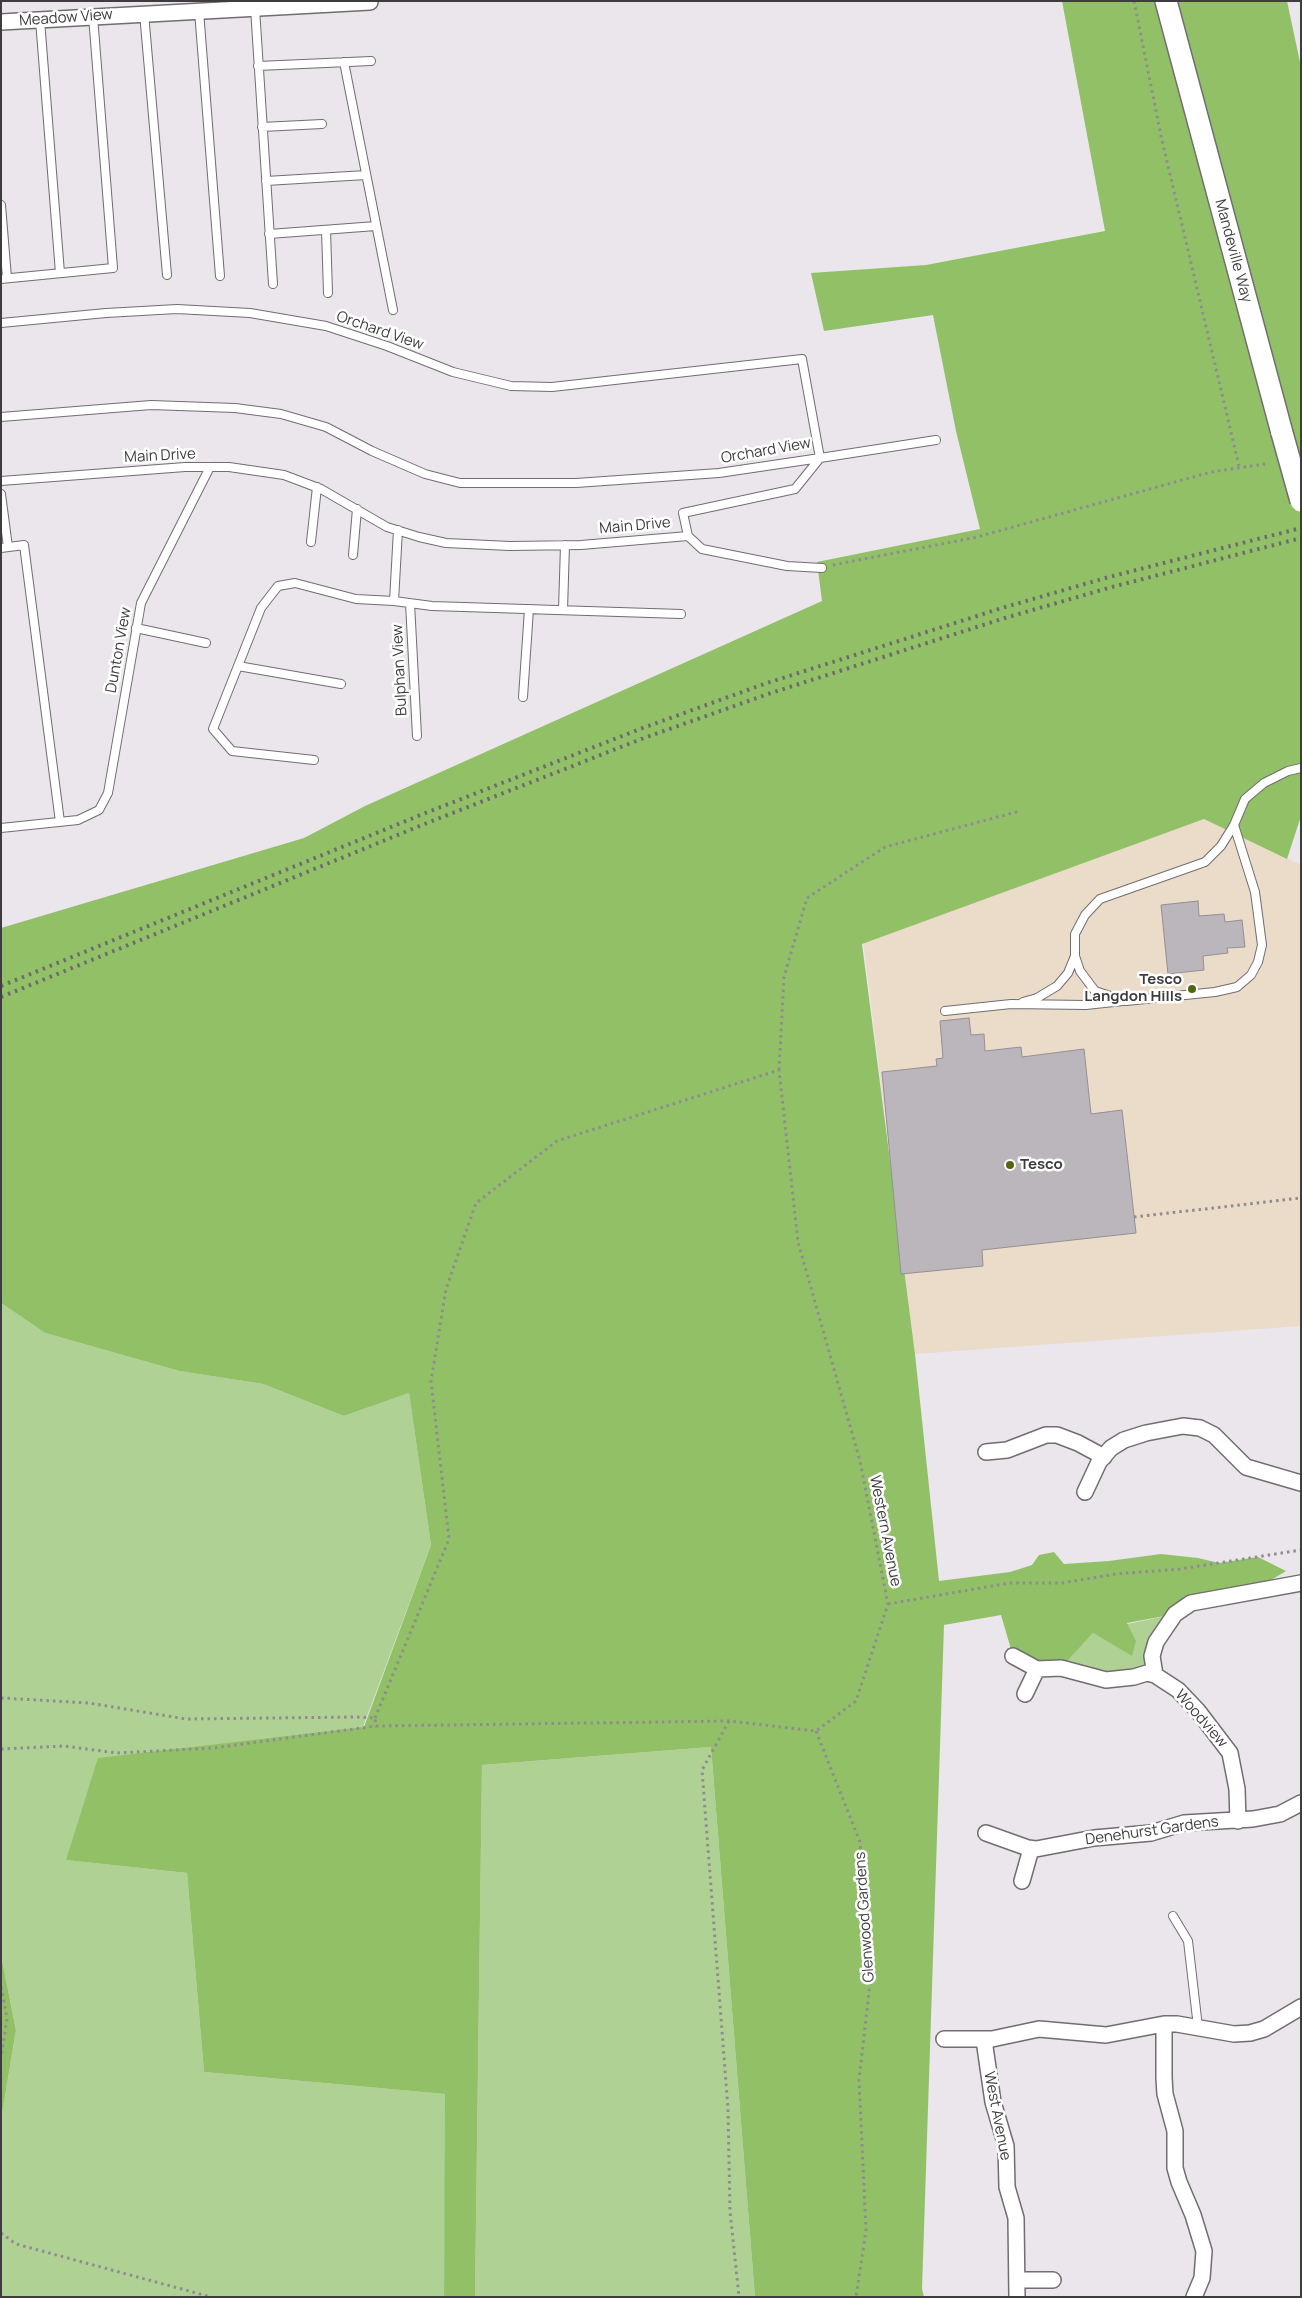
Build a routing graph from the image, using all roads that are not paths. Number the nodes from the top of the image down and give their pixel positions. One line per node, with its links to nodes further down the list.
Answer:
1 (1166, 1): 35 (main road, Mandeville Way, bridge)
2 (370, 2): 3 (street, Meadow View)
3 (254, 8): 4 (street, Meadow View); 11 (lane)
4 (199, 11): 5 (street, Meadow View); 22 (lane)
5 (144, 13): 6 (street, Meadow View); 21 (lane)
6 (93, 16): 7 (street, Meadow View); 20 (lane)
7 (40, 20): 8 (street, Meadow View); 20 (lane)
8 (1, 22)
9 (371, 61): 10 (lane)
10 (344, 62): 11 (lane); 14 (lane)
11 (258, 66): 13 (lane)
12 (322, 124): 13 (lane)
13 (262, 127): 15 (lane)
14 (366, 175): 15 (lane); 17 (lane)
15 (266, 181): 19 (lane)
16 (1, 205): 23 (lane)
17 (376, 226): 18 (lane); 26 (lane)
18 (326, 230): 19 (lane); 25 (lane)
19 (270, 234): 24 (lane)
20 (60, 273): 23 (lane)
21 (167, 275)
22 (220, 276)
23 (4, 278)
24 (273, 284)
25 (328, 292)
26 (393, 310)
27 (1, 323): 30 (lane, Orchard View)
28 (1, 417): 30 (lane, Orchard View)
29 (936, 440): 30 (lane)
30 (820, 458): 38 (lane, Main Drive)
31 (210, 467): 32 (lane, Main Drive); 33 (lane, Main Drive); 49 (lane, Dunton View)
32 (1, 481)
33 (317, 487): 36 (lane, Main Drive); 39 (lane)
34 (1, 494): 41 (lane)
35 (1301, 501)
36 (357, 509): 37 (lane, Main Drive); 42 (lane)
37 (398, 530): 40 (lane, Main Drive); 44 (lane)
38 (688, 536): 40 (lane, Main Drive); 43 (lane)
39 (311, 542)
40 (565, 545): 47 (lane)
41 (5, 547): 57 (lane)
42 (353, 556)
43 (822, 568)
44 (394, 601): 45 (lane, Bulphan View); 51 (lane, Bulphan View)
45 (410, 603): 46 (lane, Bulphan View); 54 (lane, Bulphan View)
46 (529, 609): 47 (lane, Bulphan View); 53 (lane)
47 (563, 610): 48 (lane, Bulphan View)
48 (681, 614)
49 (136, 628): 50 (lane); 57 (lane, Dunton View)
50 (206, 643)
51 (238, 666): 52 (lane); 55 (lane, Bulphan View)
52 (341, 684)
53 (523, 697)
54 (417, 736)
55 (314, 760)
56 (1301, 768): 58 (lane)
57 (60, 822): 59 (lane, Dunton View)
58 (1234, 825): 60 (lane); 61 (lane)
59 (1, 828)
60 (1075, 956): 61 (lane); 62 (lane)
61 (1126, 1001): 62 (lane)
62 (1011, 1004): 63 (lane)
63 (945, 1011)
64 (986, 1452): 65 (street)
65 (1104, 1457): 66 (street); 67 (street)
66 (1301, 1483)
67 (1086, 1492)
68 (1301, 1583): 71 (street)
69 (1013, 1656): 70 (street)
70 (1037, 1669): 71 (street); 72 (street)
71 (1155, 1675): 74 (street, Woodview)
72 (1025, 1694)
73 (1301, 1803): 74 (street, Denehurst Gardens)
74 (1238, 1822): 76 (street, Denehurst Gardens)
75 (986, 1834): 76 (street, Denehurst Gardens)
76 (1031, 1849): 77 (street)
77 (1022, 1881)
78 (1172, 1916): 81 (lane)
79 (1301, 2007): 81 (street)
80 (1164, 2024): 81 (street); 83 (street); 86 (street)
81 (1198, 2027)
82 (944, 2040): 83 (street)
83 (984, 2040): 84 (street, West Avenue)
84 (1017, 2280): 85 (street); 87 (street, West Avenue)
85 (1053, 2280)
86 (1197, 2296)
87 (1017, 2297)

